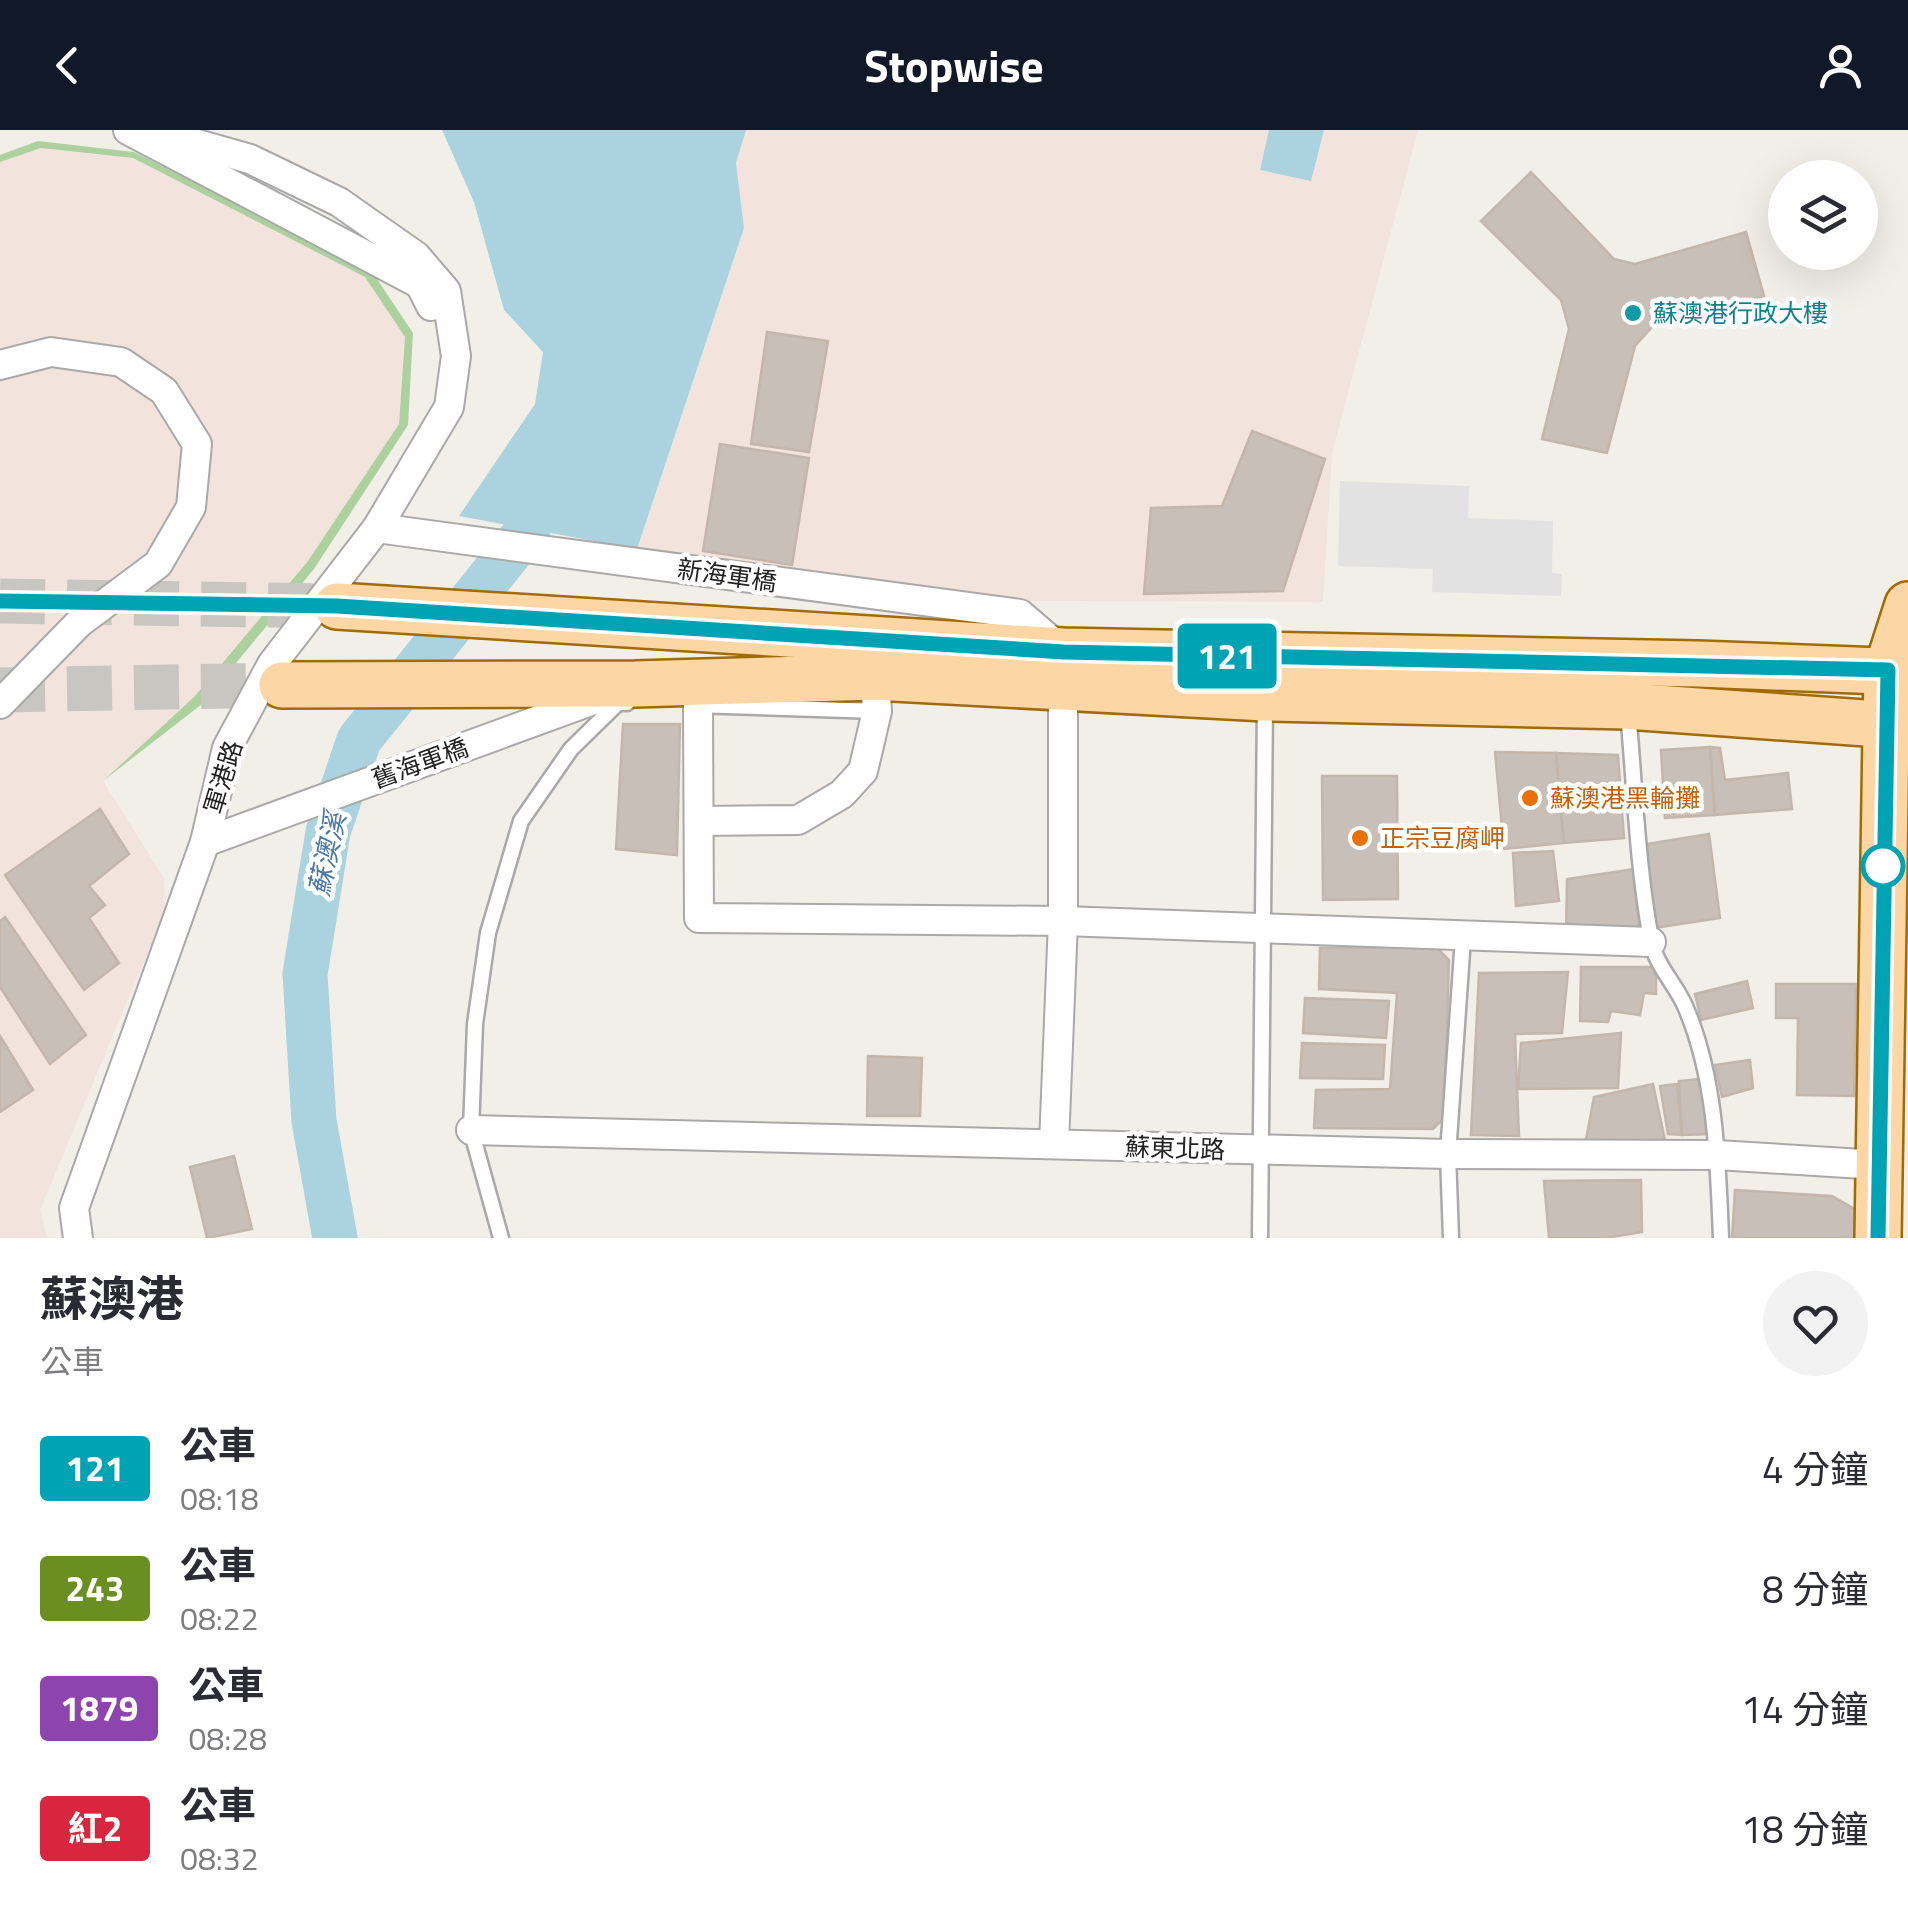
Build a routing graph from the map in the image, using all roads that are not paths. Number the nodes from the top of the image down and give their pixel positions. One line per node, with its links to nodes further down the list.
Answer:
1 (128, 130): 3 (street)
2 (148, 130): 3 (street, 軍港路)
3 (456, 356): 5 (street, 軍港路)
4 (0, 365): 14 (street)
5 (377, 528): 8 (street, 新海軍橋); 19 (street, 軍港路)
6 (1908, 605): 9 (main road)
7 (337, 606): 8 (main road)
8 (1062, 670): 10 (main road); 13 (main road); 20 (street)
9 (1898, 671): 10 (main road); 17 (main road)
10 (1266, 677): 16 (main road); 21 (lane)
11 (282, 685): 12 (main road)
12 (642, 694): 13 (main road); 19 (street, 舊海軍橋); 25 (lane)
13 (876, 694): 15 (lane); 18 (street)
14 (0, 704)
15 (690, 705): 18 (street)
16 (1627, 706): 17 (main road); 24 (lane)
17 (1896, 724): 22 (main road)
18 (700, 821): 20 (street)
19 (205, 842): 31 (street, 軍港路)
20 (1063, 921): 21 (street); 26 (street)
21 (1266, 930): 23 (street); 27 (lane)
22 (1895, 936): 30 (main road)
23 (1462, 938): 24 (street); 28 (lane)
24 (1651, 942): 29 (lane)
25 (472, 1130): 26 (street, 蘇東北路); 32 (lane)
26 (1054, 1144): 27 (street, 蘇東北路)
27 (1261, 1150): 28 (street, 蘇東北路); 33 (lane)
28 (1448, 1154): 29 (street, 蘇東北路); 34 (lane)
29 (1717, 1155): 30 (street, 蘇東北路); 35 (lane)
30 (1878, 1165): 36 (main road)
31 (78, 1238)
32 (501, 1238)
33 (1260, 1238)
34 (1451, 1238)
35 (1721, 1238)
36 (1878, 1238)

